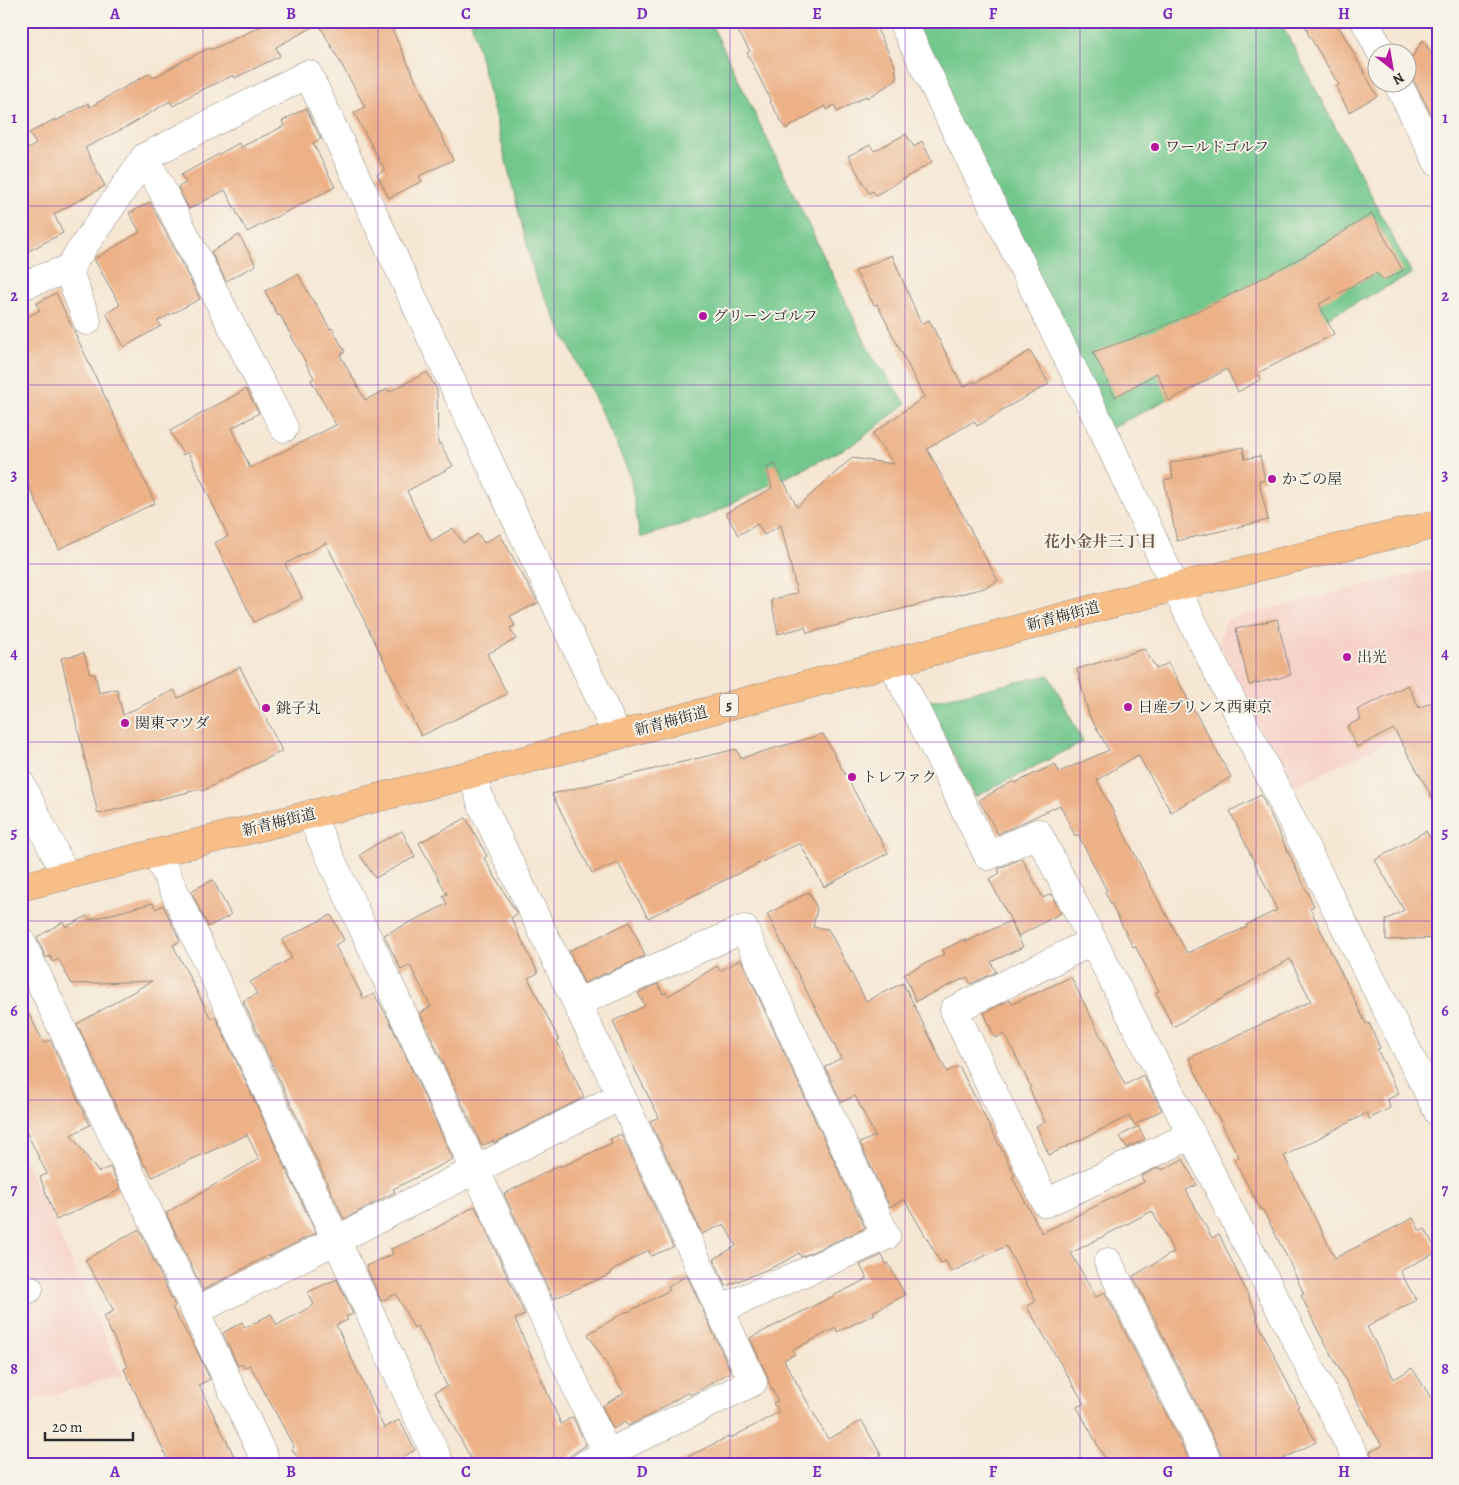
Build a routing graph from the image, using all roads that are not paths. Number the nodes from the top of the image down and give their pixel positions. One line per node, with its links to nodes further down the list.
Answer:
1 (902, 21): 12 (street)
2 (1365, 21): 3 (street)
3 (1376, 42)
4 (1401, 92): 6 (street)
5 (145, 157): 7 (street); 10 (street); 14 (street)
6 (1438, 163)
7 (68, 270): 8 (street); 9 (street)
8 (21, 286)
9 (87, 321)
10 (284, 428)
11 (1438, 524): 12 (main road, 新青梅街道 / 5)
12 (1174, 586): 13 (main road, 新青梅街道 / 5); 25 (street)
13 (892, 662): 14 (main road, 新青梅街道 / 5); 21 (street)
14 (617, 735): 15 (main road, 新青梅街道 / 5)
15 (472, 774): 17 (main road, 新青梅街道 / 5); 23 (street)
16 (21, 784): 19 (street)
17 (310, 814): 18 (main road, 新青梅街道 / 5); 27 (street)
18 (157, 854): 19 (main road, 新青梅街道 / 5); 28 (street)
19 (66, 876): 20 (main road, 新青梅街道 / 5)
20 (21, 887)
21 (1093, 940): 26 (street); 26 (street)
22 (21, 941): 31 (street)
23 (577, 1003): 24 (street); 30 (street)
24 (621, 1096): 27 (street); 30 (street)
25 (1438, 1112)
26 (1192, 1135): 36 (street)
27 (476, 1169): 28 (street); 32 (street)
28 (336, 1240): 31 (street); 34 (street)
29 (1108, 1262): 35 (street)
30 (719, 1310): 32 (street)
31 (196, 1311): 33 (street)
32 (597, 1458)
33 (267, 1464)
34 (440, 1464)
35 (1209, 1464)
36 (1358, 1464)

